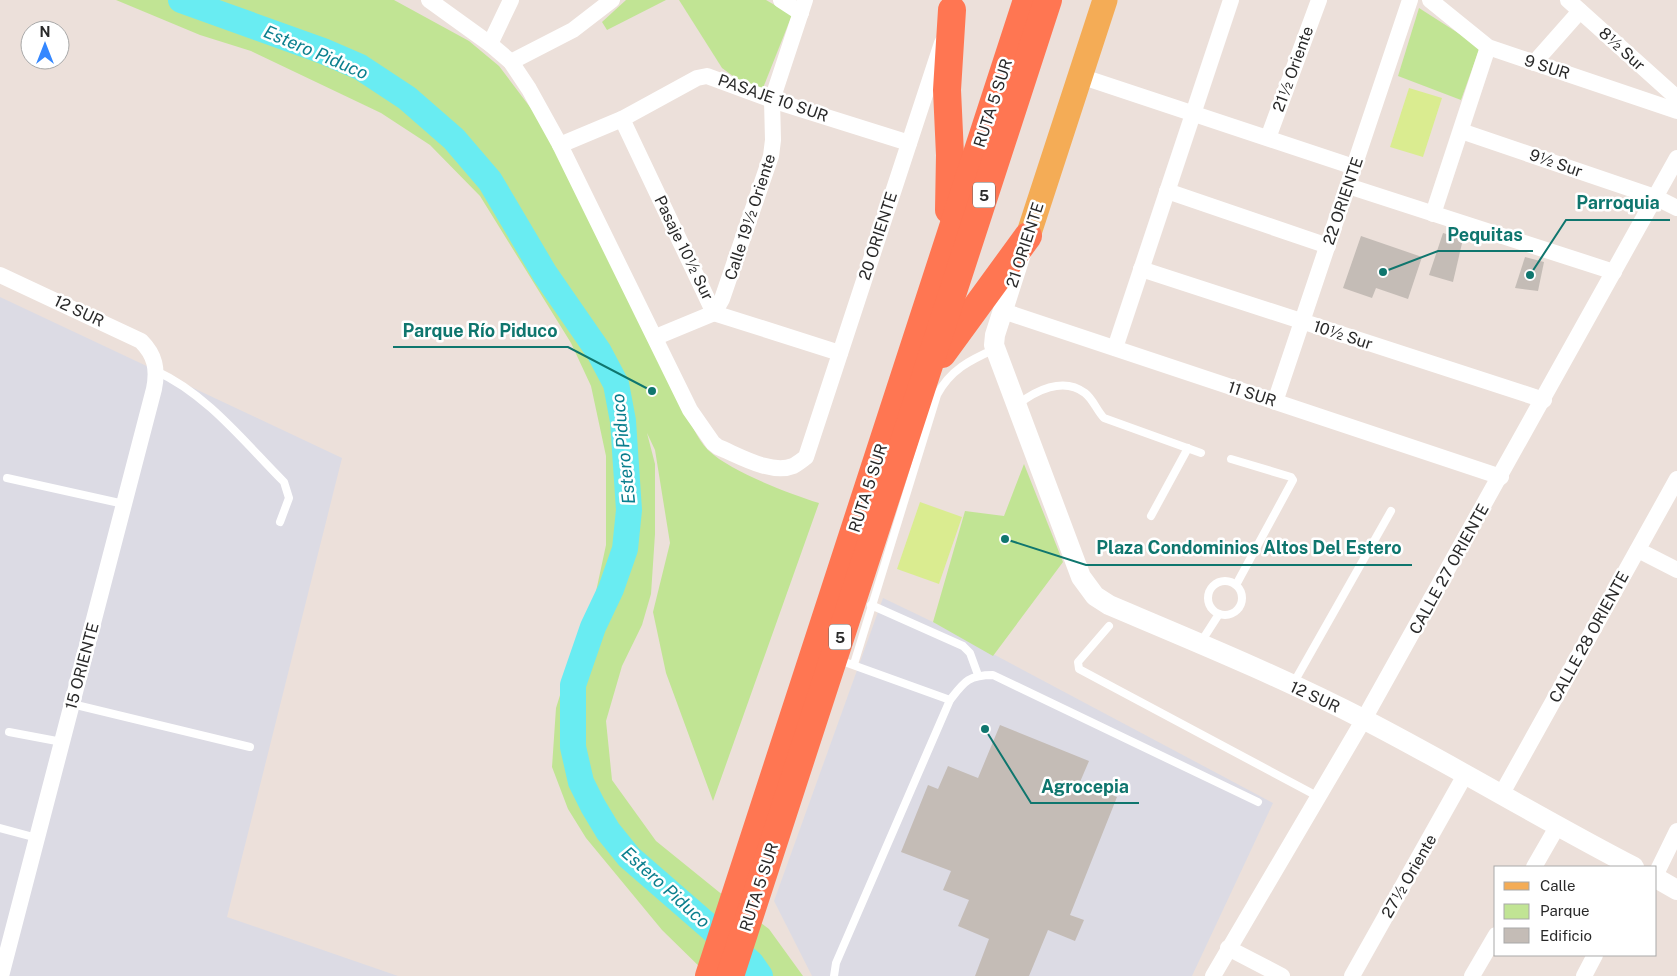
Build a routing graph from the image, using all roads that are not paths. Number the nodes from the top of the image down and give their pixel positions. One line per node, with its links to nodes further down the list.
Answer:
1 (429, 0): 16 (street)
2 (511, 0): 16 (street)
3 (612, 0): 18 (street)
4 (780, 0): 14 (street)
5 (1027, 0): 38 (highway, RUTA 5 SUR / 5)
6 (1048, 0): 52 (highway, RUTA 5 SUR / 5)
7 (1105, 0): 20 (main road, 21 ORIENTE)
8 (1231, 0): 24 (street)
9 (1319, 0): 27 (street, 21½ Oriente)
10 (1410, 0): 31 (street, 22 ORIENTE)
11 (1430, 0): 17 (street, 9 SUR)
12 (1568, 0): 15 (street, 8½ Sur)
13 (954, 5): 28 (street, 20 ORIENTE); 38 (highway)
14 (803, 7): 22 (street, Calle 19½ Oriente)
15 (1580, 11): 19 (street); 21 (street, 8½ Sur)
16 (490, 44): 18 (street)
17 (1488, 47): 19 (street, 9 SUR); 26 (street)
18 (511, 62): 29 (street)
19 (1534, 63): 23 (street, 9 SUR)
20 (1080, 76): 24 (street); 37 (main road, 21 ORIENTE)
21 (1677, 98)
22 (772, 100): 25 (street, PASAJE 10 SUR); 28 (street, PASAJE 10 SUR); 44 (street, Calle 19½ Oriente)
23 (1677, 111)
24 (1193, 113): 27 (street); 33 (street)
25 (622, 119): 29 (street, PASAJE 10 SUR); 44 (street, Pasaje 10½ Sur)
26 (1461, 131): 34 (street, 9½ Sur); 36 (street)
27 (1268, 138): 31 (street)
28 (909, 143): 49 (street, 20 ORIENTE)
29 (560, 146): 46 (street)
30 (1677, 158): 34 (street, CALLE 27 ORIENTE)
31 (1354, 167): 32 (street, 22 ORIENTE)
32 (1348, 186): 36 (street); 39 (street, 22 ORIENTE)
33 (1167, 192): 39 (street); 40 (street)
34 (1655, 197): 35 (street, 9½ Sur); 41 (street, CALLE 27 ORIENTE)
35 (1677, 208)
36 (1432, 214): 41 (street)
37 (1028, 236): 43 (street, 21 ORIENTE); 52 (highway)
38 (947, 246): 94 (highway, RUTA 5 SUR / 5)
39 (1328, 246): 45 (street, 22 ORIENTE)
40 (1142, 269): 45 (street, 10½ Sur); 47 (street)
41 (1614, 272): 53 (street, CALLE 27 ORIENTE)
42 (0, 275): 50 (street, 12 SUR)
43 (1003, 311): 47 (street, 11 SUR); 48 (street, 21 ORIENTE)
44 (714, 313): 46 (street); 49 (street, Pasaje 10½ Sur)
45 (1302, 322): 53 (street, 10½ Sur); 54 (street, 22 ORIENTE)
46 (656, 337): 49 (street, 20 ORIENTE)
47 (1115, 348): 54 (street, 11 SUR)
48 (995, 349): 55 (street, 21 ORIENTE); 70 (lane)
49 (840, 353)
50 (153, 355): 51 (street, 15 ORIENTE)
51 (156, 371): 63 (street, 15 ORIENTE); 66 (lane)
52 (921, 390): 74 (highway, RUTA 5 SUR / 5)
53 (1544, 400): 59 (street, CALLE 27 ORIENTE)
54 (1275, 402): 59 (street, 11 SUR)
55 (1016, 406): 56 (lane); 62 (street, 21 ORIENTE)
56 (1188, 448): 57 (lane); 65 (lane)
57 (1201, 453)
58 (1231, 459): 69 (lane)
59 (1501, 477): 79 (street, CALLE 27 ORIENTE)
60 (7, 478): 63 (lane)
61 (1677, 479): 67 (street, CALLE 28 ORIENTE)
62 (1048, 487): 73 (street, 12 SUR)
63 (124, 504): 78 (street, 15 ORIENTE)
64 (1391, 512): 76 (lane)
65 (1151, 516)
66 (280, 522)
67 (1638, 550): 68 (street); 84 (street, CALLE 28 ORIENTE)
68 (1677, 570)
69 (1236, 585): 71 (lane); 71 (lane)
70 (871, 605): 74 (lane); 75 (lane)
71 (1219, 614): 73 (lane)
72 (1109, 626): 85 (lane)
73 (1200, 644): 76 (street, 12 SUR)
74 (844, 661): 77 (lane); 94 (highway, RUTA 5 SUR / 5)
75 (978, 675): 77 (lane); 86 (lane)
76 (1292, 686): 79 (street, 12 SUR)
77 (950, 700): 103 (lane)
78 (72, 704): 81 (street, 15 ORIENTE); 82 (lane)
79 (1364, 719): 83 (street, 12 SUR); 85 (street, CALLE 27 ORIENTE)
80 (9, 732): 81 (lane)
81 (62, 742): 90 (street, 15 ORIENTE)
82 (250, 746)
83 (1466, 775): 84 (street, 12 SUR); 106 (street, 27½ Oriente)
84 (1501, 795): 88 (street, 12 SUR)
85 (1317, 796): 98 (street, CALLE 27 ORIENTE)
86 (1258, 802)
87 (0, 828): 90 (lane)
88 (1557, 828): 91 (street); 92 (street, 12 SUR)
89 (1677, 831): 93 (street)
90 (37, 838): 100 (street, 15 ORIENTE)
91 (1535, 866)
92 (1632, 866)
93 (1657, 872)
94 (752, 876): 101 (highway, RUTA 5 SUR / 5); 102 (highway, RUTA 5 SUR / 5)
95 (1657, 879): 96 (street)
96 (1677, 890)
97 (1494, 938): 107 (street)
98 (1228, 948): 104 (street, CALLE 27 ORIENTE); 105 (street)
99 (1594, 956): 108 (street)
100 (2, 976)
101 (709, 976)
102 (730, 976)
103 (834, 976)
104 (1213, 976)
105 (1282, 976)
106 (1352, 976)
107 (1472, 976)
108 (1584, 976)

